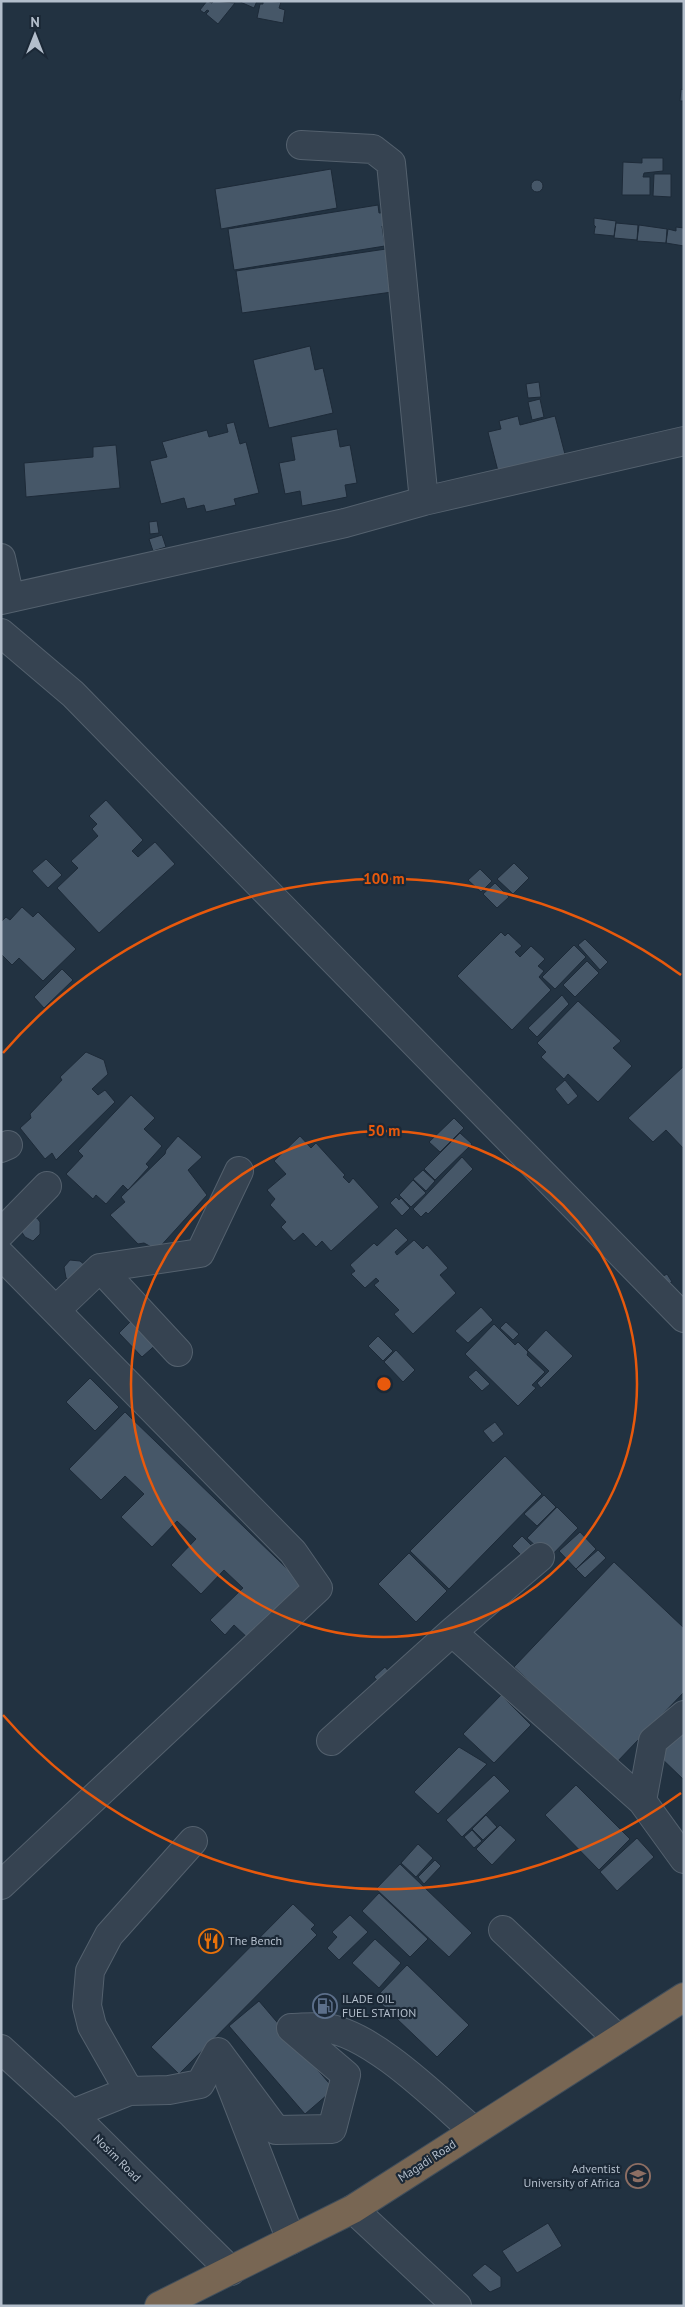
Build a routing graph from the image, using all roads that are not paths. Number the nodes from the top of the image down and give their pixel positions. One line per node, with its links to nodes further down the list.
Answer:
1 (301, 145): 3 (street)
2 (684, 441): 3 (street)
3 (424, 501): 5 (street)
4 (1, 558): 5 (street)
5 (5, 599)
6 (1, 633): 13 (street)
7 (240, 1171): 11 (street)
8 (47, 1186): 9 (street)
9 (1, 1233)
10 (1, 1255): 12 (street)
11 (100, 1268): 12 (street); 14 (street)
12 (57, 1309): 22 (street)
13 (684, 1318)
14 (178, 1352)
15 (540, 1557): 16 (street)
16 (452, 1632): 18 (street); 19 (street)
17 (684, 1715): 19 (street)
18 (330, 1740)
19 (642, 1802): 21 (street)
20 (193, 1841): 28 (street)
21 (684, 1859)
22 (1, 1885)
23 (502, 1930): 25 (street)
24 (684, 1997): 25 (highway, Magadi Road)
25 (618, 2039): 30 (highway, Magadi Road)
26 (1, 2049): 29 (street, Nosim Road)
27 (218, 2052): 28 (street); 30 (street); 32 (street)
28 (129, 2091): 29 (street)
29 (72, 2114): 33 (street, Nosim Road)
30 (474, 2131): 31 (highway, Magadi Road)
31 (353, 2209): 32 (highway, Magadi Road); 35 (street)
32 (291, 2240): 33 (highway, Magadi Road)
33 (231, 2271): 34 (highway, Magadi Road)
34 (159, 2306)
35 (457, 2306)

